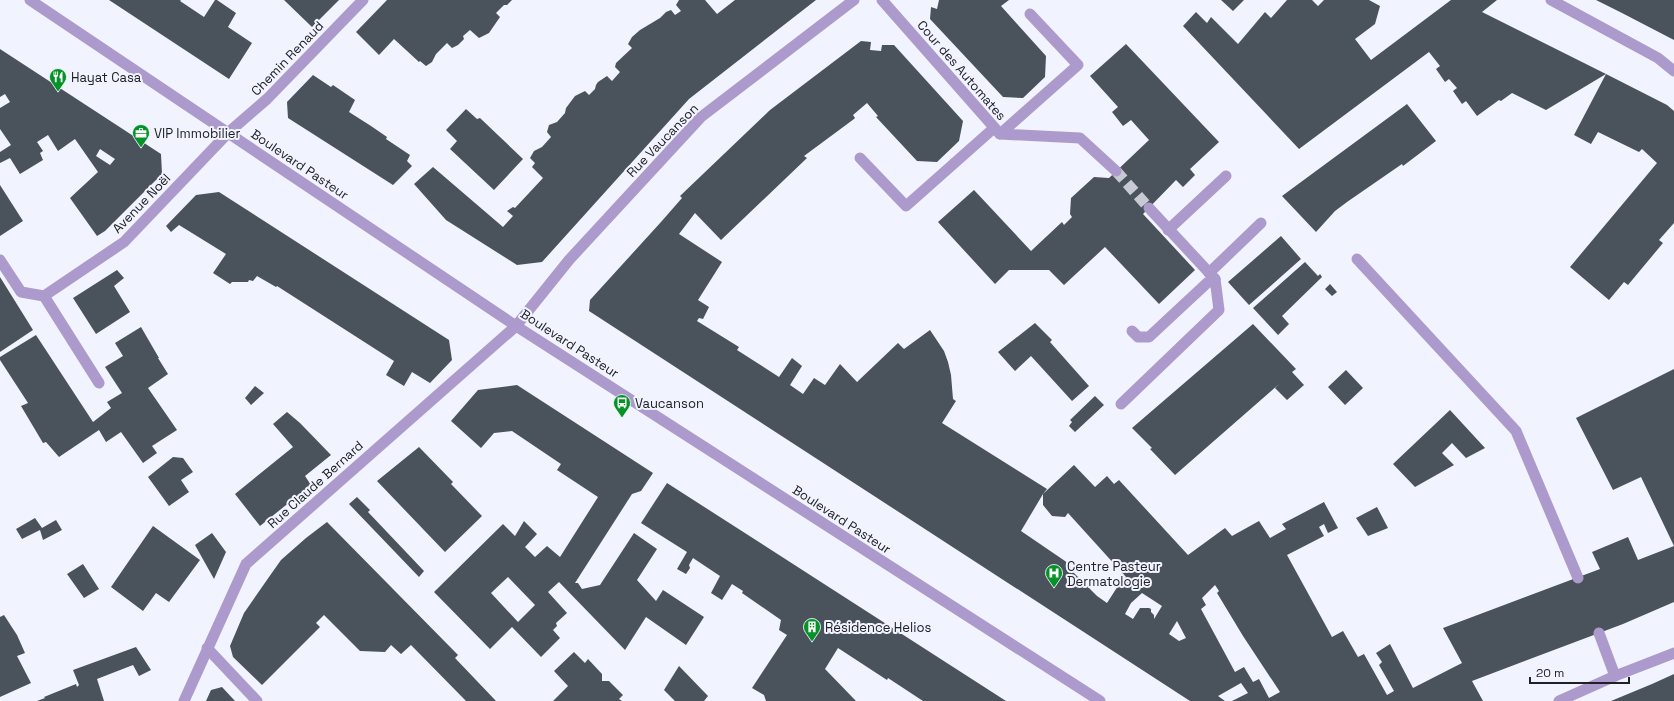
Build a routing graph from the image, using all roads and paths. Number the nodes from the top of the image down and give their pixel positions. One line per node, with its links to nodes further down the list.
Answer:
1 (30, 0): 9 (street, Boulevard Pasteur)
2 (363, 0): 9 (street, Chemin Renaud)
3 (854, 0): 20 (street, Rue Vaucanson)
4 (882, 0): 8 (street, Cour des Automates)
5 (1551, 0): 7 (street)
6 (1030, 14): 8 (street)
7 (1674, 71)
8 (997, 131): 10 (street); 11 (street, Cour des Automates)
9 (229, 132): 19 (street, Avenue Noël); 20 (street, Boulevard Pasteur)
10 (860, 158)
11 (1116, 172)
12 (1226, 176): 15 (street)
13 (1149, 208): 15 (street)
14 (1261, 223): 18 (street)
15 (1168, 230): 18 (street)
16 (1357, 259): 24 (street)
17 (0, 260): 19 (street)
18 (1212, 276): 21 (street); 23 (street)
19 (44, 296): 22 (street)
20 (516, 326): 26 (street, Rue Claude Bernard); 31 (street, Boulevard Pasteur)
21 (1132, 331)
22 (99, 383)
23 (1121, 404)
24 (1578, 578)
25 (1599, 633): 28 (street)
26 (208, 648): 29 (street, Rue Claude Bernard); 30 (street)
27 (1674, 653): 28 (street)
28 (1615, 676): 32 (street)
29 (184, 701)
30 (256, 701)
31 (1100, 701)
32 (1559, 701)

